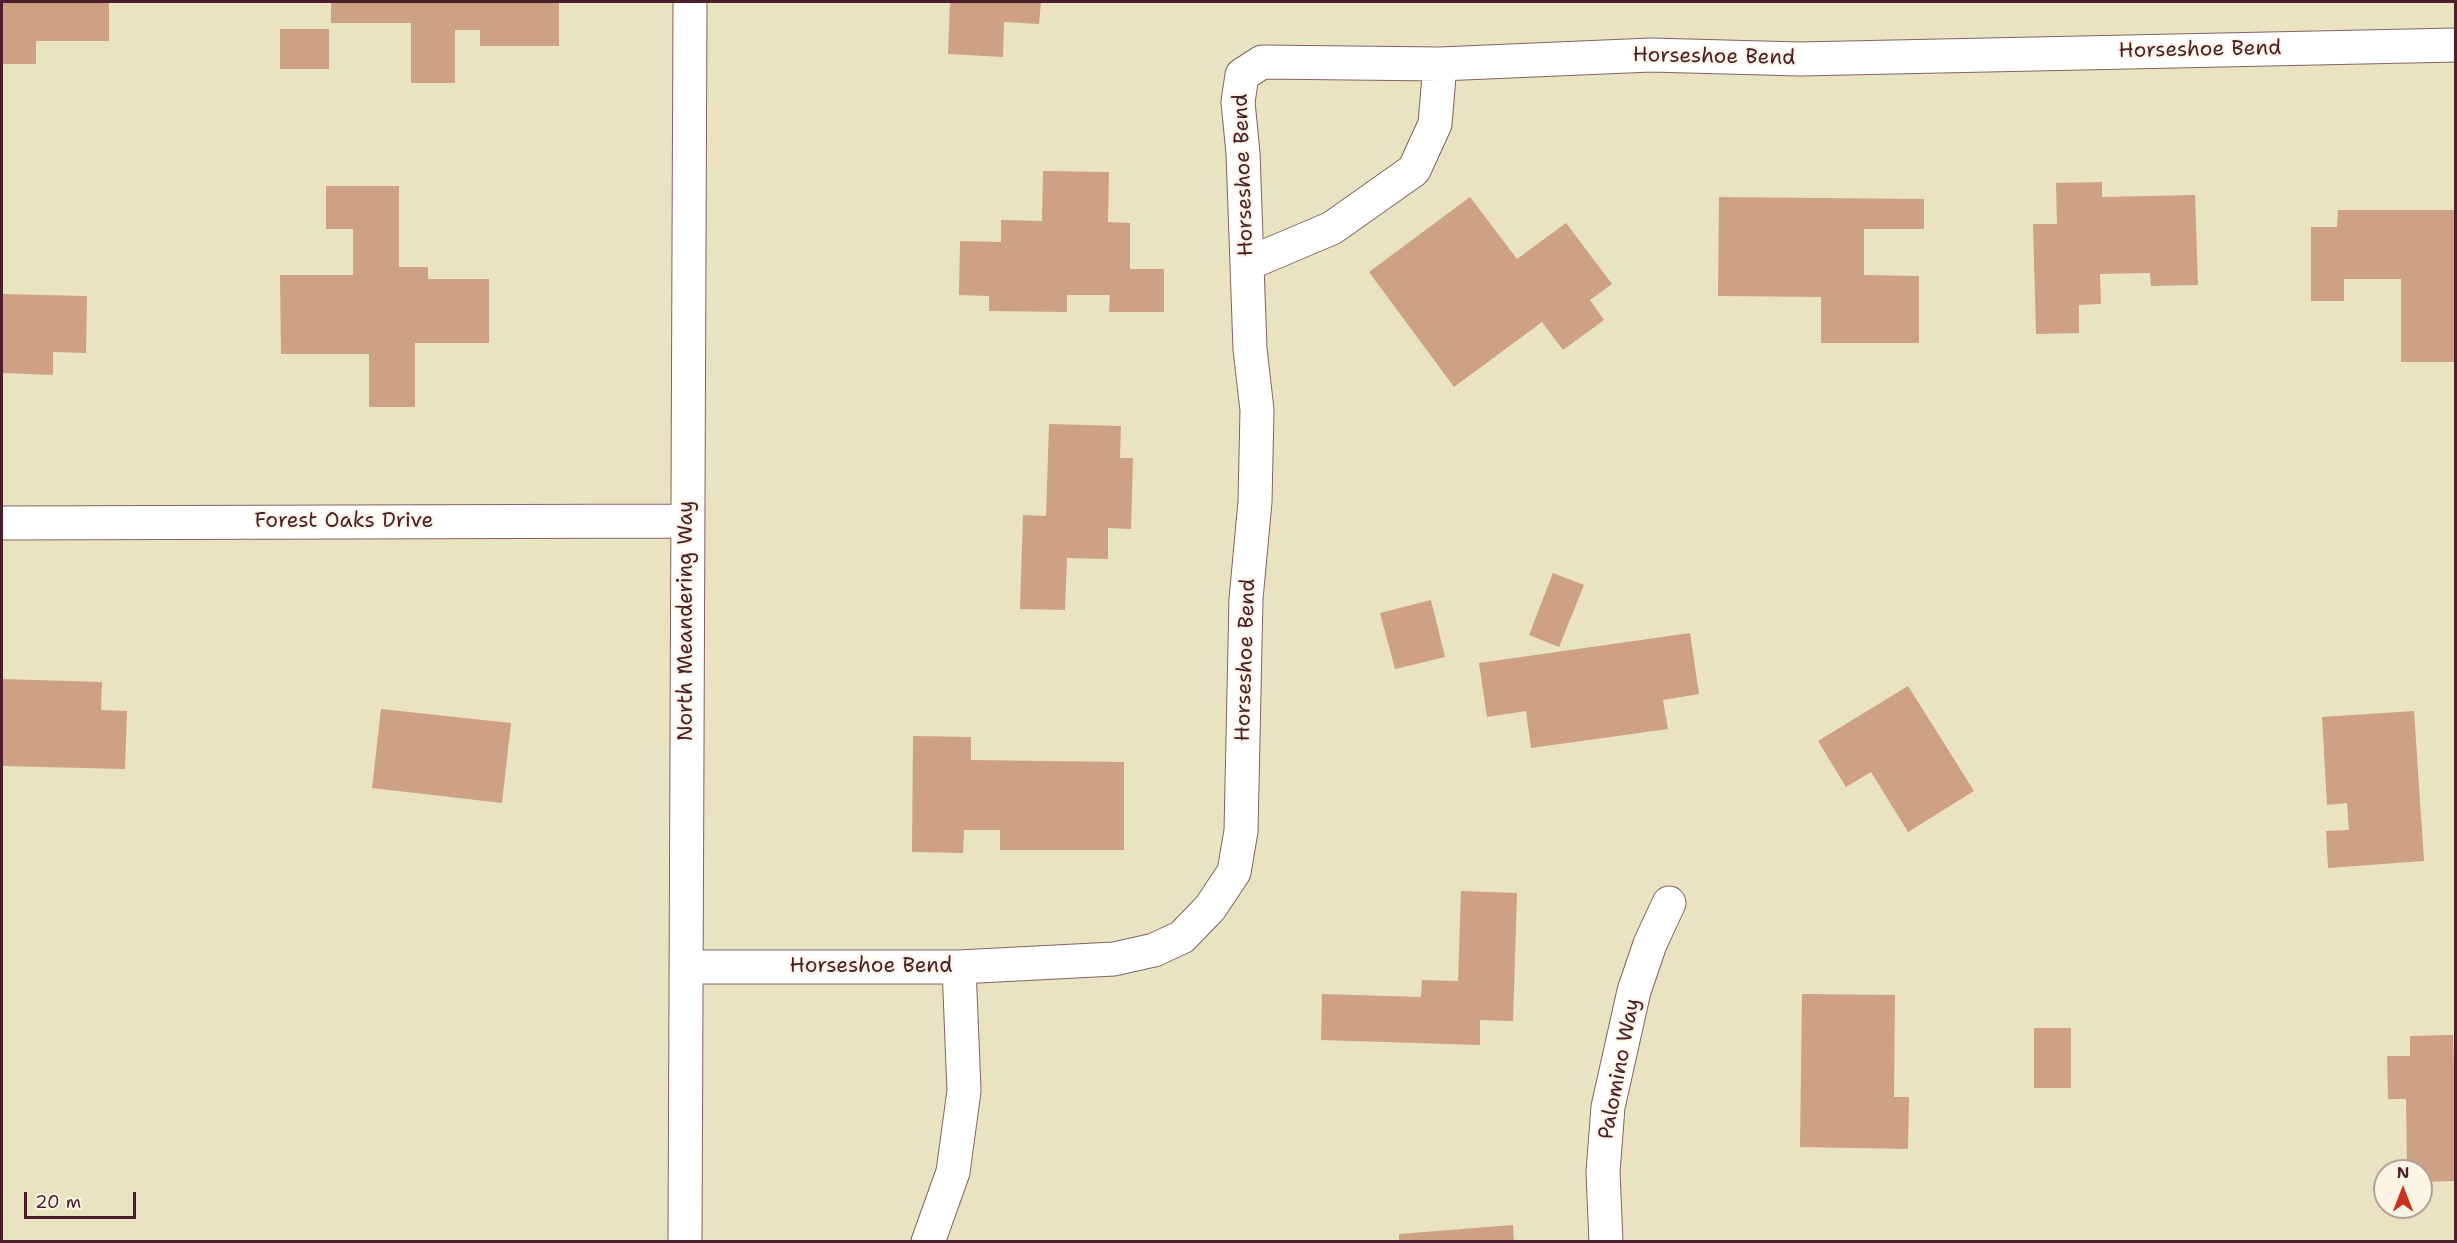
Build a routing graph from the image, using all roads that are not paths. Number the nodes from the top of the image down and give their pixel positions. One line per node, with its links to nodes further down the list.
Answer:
1 (690, 2): 5 (street, North Meandering Way)
2 (2456, 45): 3 (street, Horseshoe Bend)
3 (1440, 64): 4 (street); 4 (street, Horseshoe Bend)
4 (1247, 264): 9 (street, Horseshoe Bend)
5 (687, 521): 6 (street, Forest Oaks Drive); 8 (street, North Meandering Way)
6 (2, 523)
7 (1669, 903): 12 (street, Palomino Way)
8 (687, 967): 9 (street, Horseshoe Bend); 10 (street, North Meandering Way)
9 (959, 967): 11 (street)
10 (685, 1242)
11 (928, 1242)
12 (1606, 1242)

